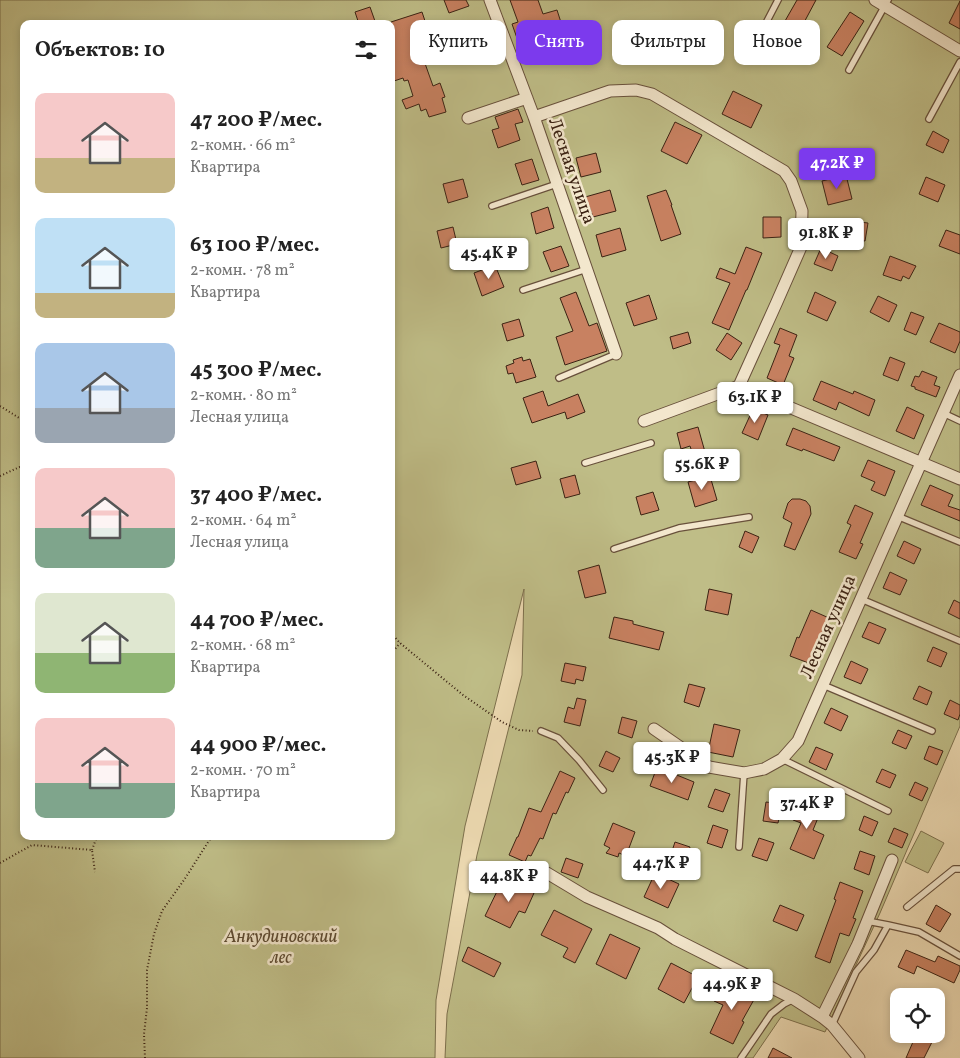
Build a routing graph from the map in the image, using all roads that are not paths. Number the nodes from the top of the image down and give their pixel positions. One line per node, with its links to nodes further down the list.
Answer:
1 (490, 0): 8 (street, Лесная улица)
2 (778, 0): 4 (lane)
3 (883, 2): 5 (street); 7 (lane)
4 (768, 20)
5 (960, 51)
6 (960, 62): 11 (lane)
7 (849, 70)
8 (527, 98): 9 (street); 10 (street, Лесная улица)
9 (468, 118)
10 (534, 118): 12 (street, Лесная улица); 19 (street)
11 (929, 119)
12 (557, 184): 13 (lane); 14 (street, Лесная улица)
13 (492, 206)
14 (587, 269): 15 (lane); 16 (street, Лесная улица)
15 (523, 290)
16 (616, 354): 18 (lane)
17 (960, 375): 20 (street, Лесная улица)
18 (559, 378)
19 (739, 386): 21 (street); 24 (street)
20 (943, 413): 22 (lane); 24 (street, Лесная улица)
21 (644, 420)
22 (960, 421)
23 (651, 443): 25 (lane)
24 (921, 462): 26 (street); 27 (street, Лесная улица)
25 (585, 463)
26 (960, 479)
27 (897, 516): 29 (lane); 31 (street, Лесная улица)
28 (749, 517): 30 (lane)
29 (960, 542)
30 (614, 549)
31 (860, 599): 32 (lane); 33 (street, Лесная улица)
32 (960, 642)
33 (822, 685): 36 (lane); 37 (street, Лесная улица)
34 (654, 729): 38 (street, Лесная улица)
35 (541, 731): 39 (lane)
36 (932, 731)
37 (782, 759): 38 (street, Лесная улица); 40 (lane)
38 (744, 773): 41 (lane)
39 (603, 790)
40 (888, 811)
41 (739, 847)
42 (892, 860): 46 (street)
43 (960, 869): 45 (lane)
44 (547, 873): 49 (street)
45 (907, 907)
46 (867, 921): 47 (lane); 50 (street)
47 (888, 925): 48 (lane); 51 (lane)
48 (960, 956)
49 (794, 999): 50 (street); 52 (lane)
50 (822, 1017): 51 (street)
51 (832, 1025): 53 (street)
52 (741, 1058)
53 (859, 1058)

